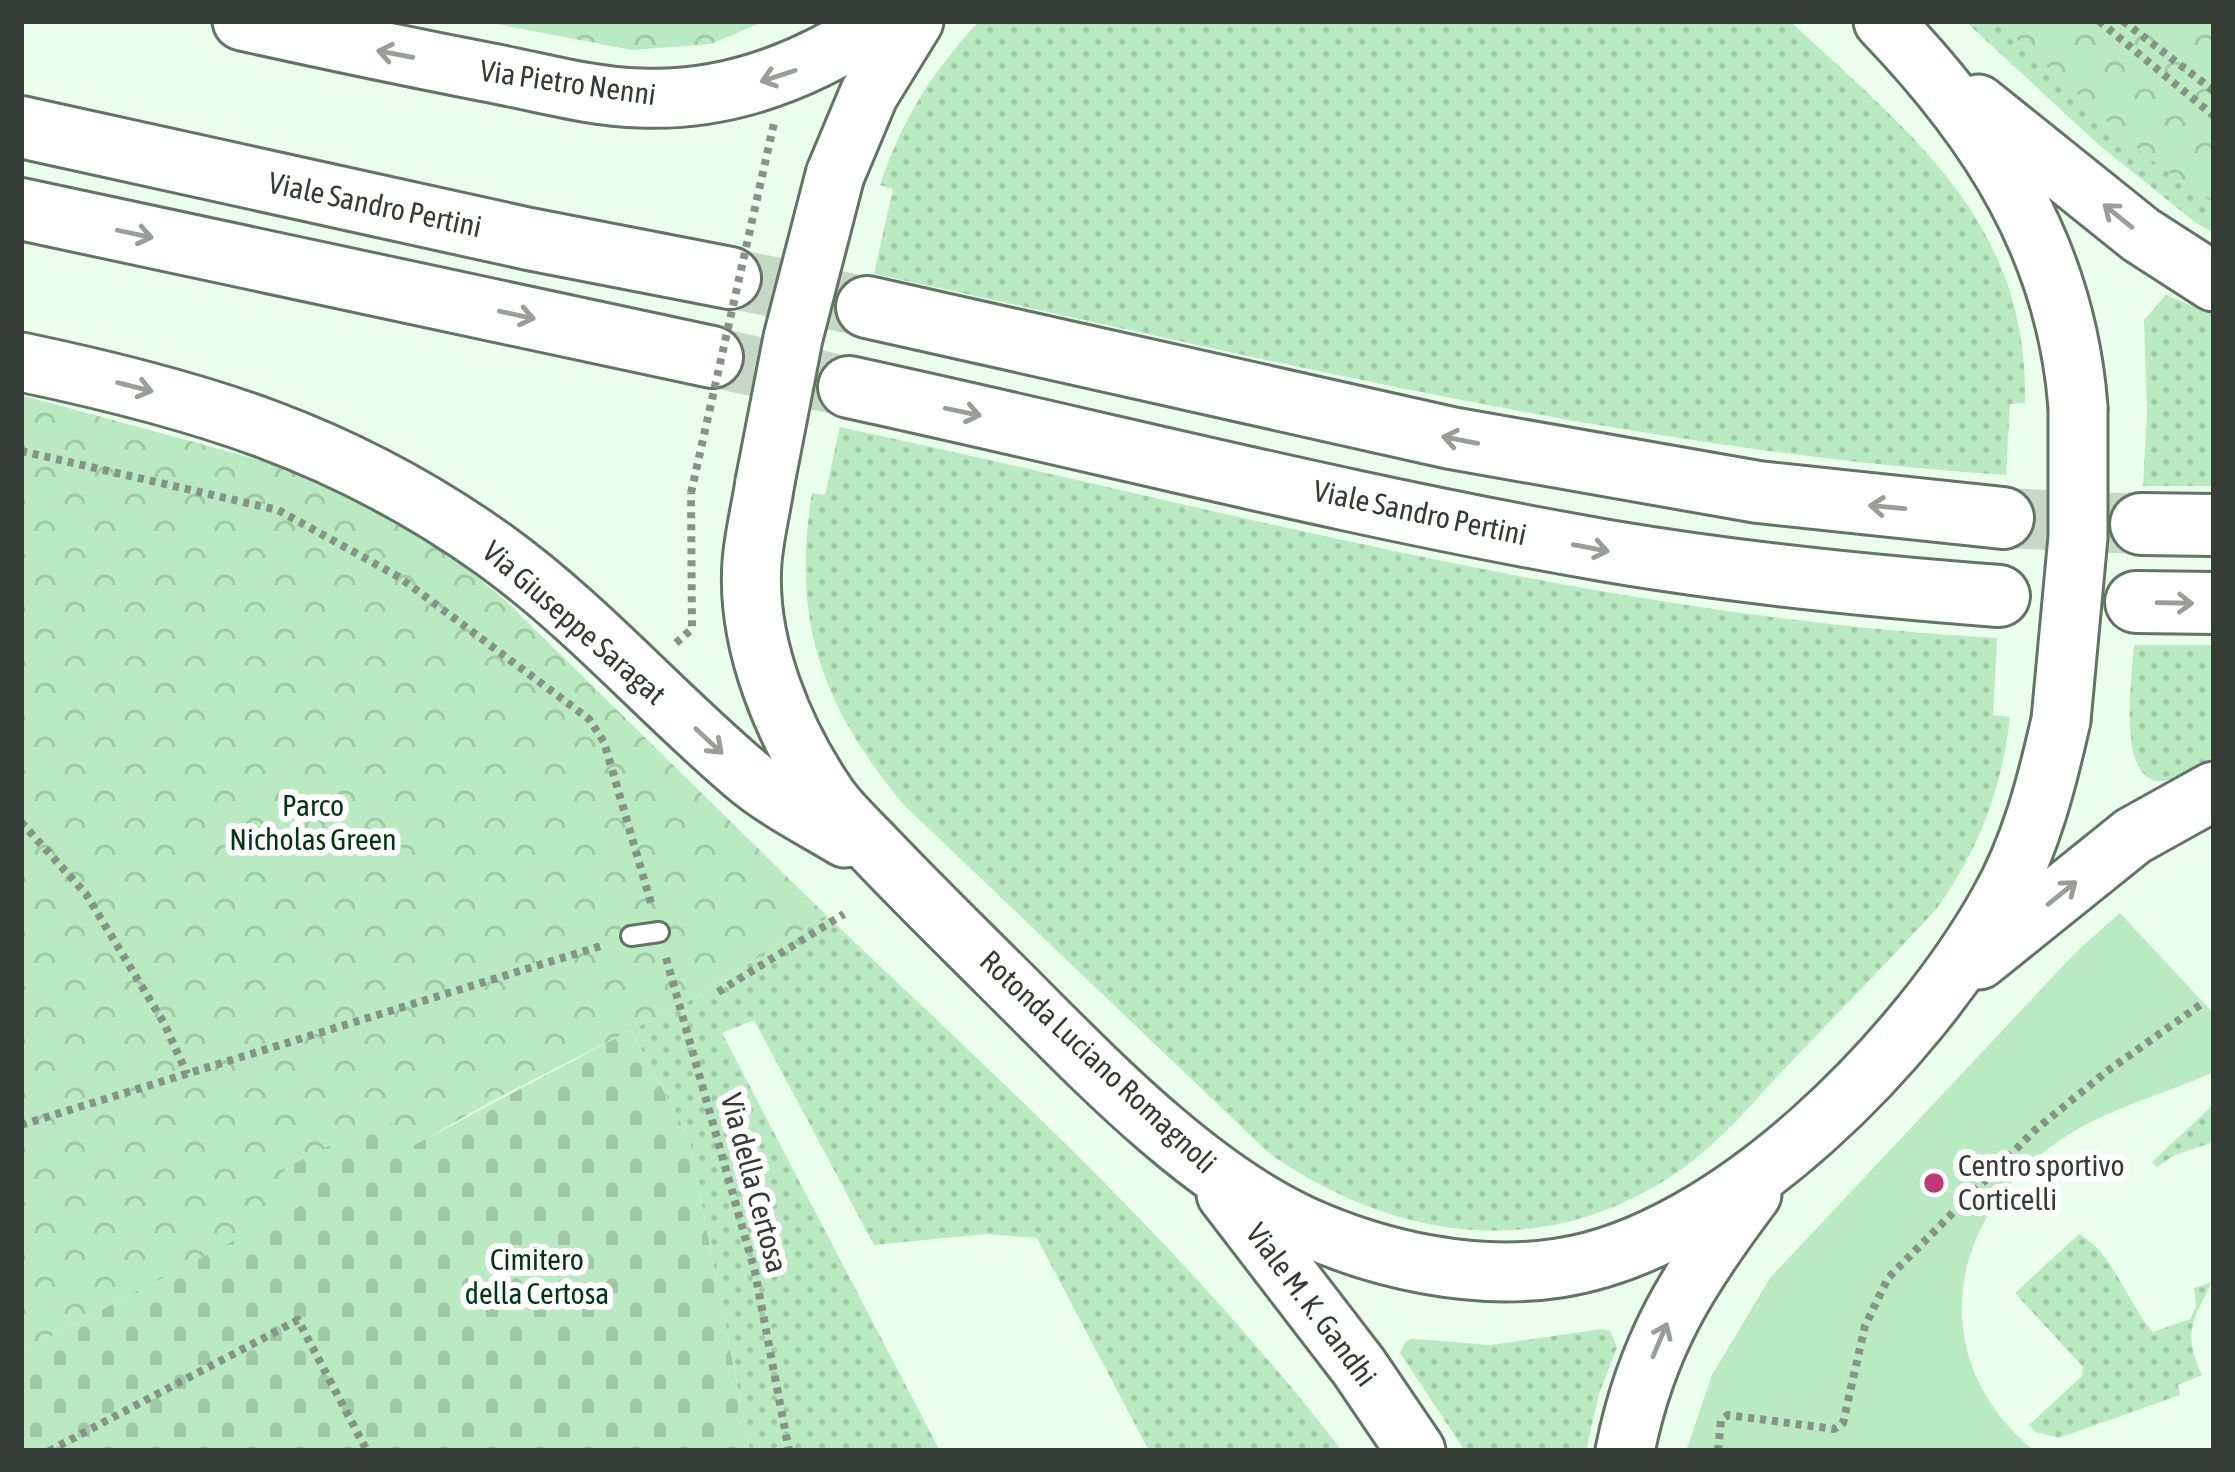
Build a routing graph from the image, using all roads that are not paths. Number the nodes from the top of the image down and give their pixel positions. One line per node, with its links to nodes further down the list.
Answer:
1 (242, 21): 2 (main road, Via Pietro Nenni, one-way to 1)
2 (881, 21)
3 (914, 21): 20 (main road, Rotonda Luciano Romagnoli, bridge)
4 (1896, 35): 8 (main road, one-way to 4); 23 (main road, Rotonda Luciano Romagnoli, bridge)
5 (21, 127): 7 (highway, Viale Sandro Pertini)
6 (21, 209): 10 (highway, one-way to 10)
7 (730, 278)
8 (2214, 282)
9 (867, 307): 13 (highway, one-way to 9)
10 (712, 357)
11 (21, 362): 20 (main road, Via Giuseppe Saragat, one-way to 20)
12 (849, 386): 16 (highway, Viale Sandro Pertini, one-way to 16)
13 (2003, 518)
14 (2141, 524): 15 (highway)
15 (2214, 525)
16 (1999, 596)
17 (2136, 602): 18 (highway, one-way to 18)
18 (2214, 603)
19 (2214, 791): 23 (main road, one-way to 19)
20 (894, 869): 25 (main road, Rotonda Luciano Romagnoli)
21 (659, 932): 22 (lane)
22 (631, 936)
23 (1939, 993): 24 (main road, Rotonda Luciano Romagnoli)
24 (1782, 1154): 25 (main road, Rotonda Luciano Romagnoli); 27 (main road, one-way to 24)
25 (1202, 1162): 26 (main road, Viale M. K. Gandhi)
26 (1416, 1451)
27 (1625, 1451)

